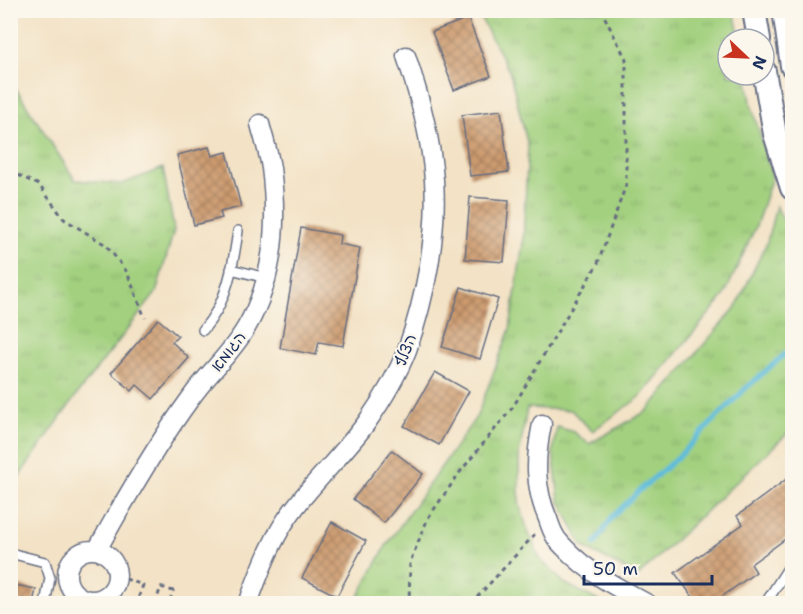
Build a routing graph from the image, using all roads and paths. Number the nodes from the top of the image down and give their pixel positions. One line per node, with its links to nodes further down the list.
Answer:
1 (601, 10): 30 (path)
2 (754, 10): 4 (street)
3 (784, 10): 6 (street)
4 (757, 27)
5 (406, 56): 29 (street, הצלף)
6 (792, 66)
7 (767, 87): 10 (street)
8 (260, 124): 13 (street, הגומא)
9 (10, 171): 14 (path)
10 (792, 188)
11 (238, 231): 12 (lane)
12 (231, 269): 13 (lane); 15 (lane)
13 (266, 278): 18 (street, הגומא)
14 (145, 318)
15 (203, 330)
16 (542, 424): 17 (street)
17 (548, 520): 31 (path); 32 (street)
18 (97, 550): 21 (street); 22 (street)
19 (10, 553): 23 (lane)
20 (792, 562): 33 (lane)
21 (117, 576): 22 (street); 24 (path)
22 (77, 600)
23 (45, 603)
24 (150, 603)
25 (155, 603): 26 (path)
26 (169, 603)
27 (185, 603): 28 (path)
28 (196, 603)
29 (248, 603)
30 (409, 603)
31 (471, 603)
32 (648, 603)
33 (765, 603)

